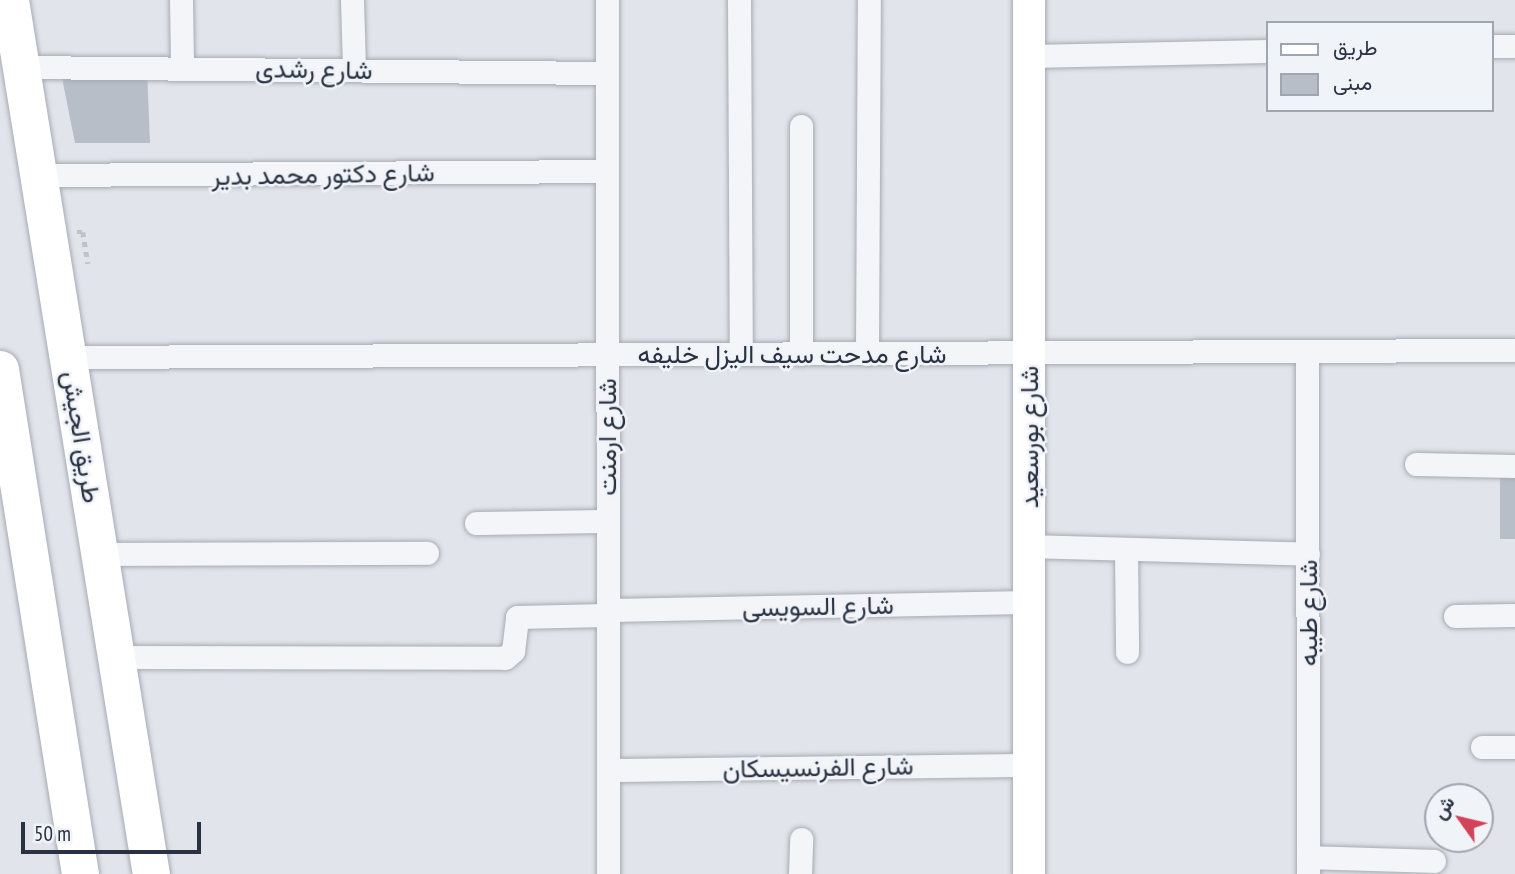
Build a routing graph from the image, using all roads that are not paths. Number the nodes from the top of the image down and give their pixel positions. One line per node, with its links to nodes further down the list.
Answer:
1 (10, 0): 12 (highway, طريق الجيش)
2 (181, 0): 13 (street)
3 (352, 0): 14 (street)
4 (607, 0): 15 (street, شارع ارمنت)
5 (739, 0): 22 (street)
6 (869, 0): 24 (street)
7 (1029, 0): 11 (main road, شارع بورسعيد)
8 (1494, 46): 9 (street)
9 (1515, 46)
10 (1266, 51): 11 (street)
11 (1029, 56): 21 (main road, شارع بورسعيد)
12 (21, 67): 13 (street, شارع رشدى); 18 (highway, طريق الجيش)
13 (182, 67): 14 (street, شارع رشدى)
14 (354, 69): 15 (street, شارع رشدى)
15 (607, 73): 17 (street, شارع ارمنت)
16 (802, 126): 23 (street)
17 (607, 171): 18 (street, شارع دكتور محمد بدير); 25 (street, شارع ارمنت)
18 (39, 175): 26 (highway, طريق الجيش)
19 (1515, 350): 20 (street, شارع مدحت سيف اليزل خليفه)
20 (1307, 351): 21 (street, شارع مدحت سيف اليزل خليفه); 36 (street, شارع طيبه)
21 (1028, 353): 24 (street, شارع مدحت سيف اليزل خليفه); 32 (main road, شارع بورسعيد)
22 (741, 354): 23 (street, شارع مدحت سيف اليزل خليفه); 25 (street, شارع مدحت سيف اليزل خليفه)
23 (801, 354): 24 (street, شارع مدحت سيف اليزل خليفه)
24 (867, 354)
25 (607, 355): 26 (street, شارع مدحت سيف اليزل خليفه); 30 (street, شارع ارمنت)
26 (68, 356): 35 (highway, طريق الجيش)
27 (0, 369): 50 (highway)
28 (1416, 464): 29 (street)
29 (1515, 466)
30 (607, 521): 31 (street); 38 (street, شارع ارمنت)
31 (476, 523)
32 (1029, 546): 33 (street); 37 (main road, شارع بورسعيد)
33 (1126, 549): 36 (street); 41 (street)
34 (427, 553): 35 (street)
35 (101, 554): 42 (highway, طريق الجيش)
36 (1308, 554): 49 (street, شارع طيبه)
37 (1028, 602): 38 (street, شارع السويسى); 45 (main road, شارع بورسعيد)
38 (607, 612): 42 (street, شارع السويسى); 46 (street, شارع ارمنت)
39 (1515, 615): 40 (street)
40 (1455, 616)
41 (1127, 652)
42 (117, 657): 51 (highway, طريق الجيش)
43 (1482, 747): 44 (street)
44 (1515, 747)
45 (1028, 765): 46 (street, شارع الفرنسيسكان); 54 (main road, شارع بورسعيد)
46 (607, 770): 52 (street, شارع ارمنت)
47 (800, 839): 53 (street)
48 (1434, 861): 49 (street)
49 (1308, 865)
50 (80, 874)
51 (151, 874)
52 (608, 874)
53 (800, 874)
54 (1029, 874)

